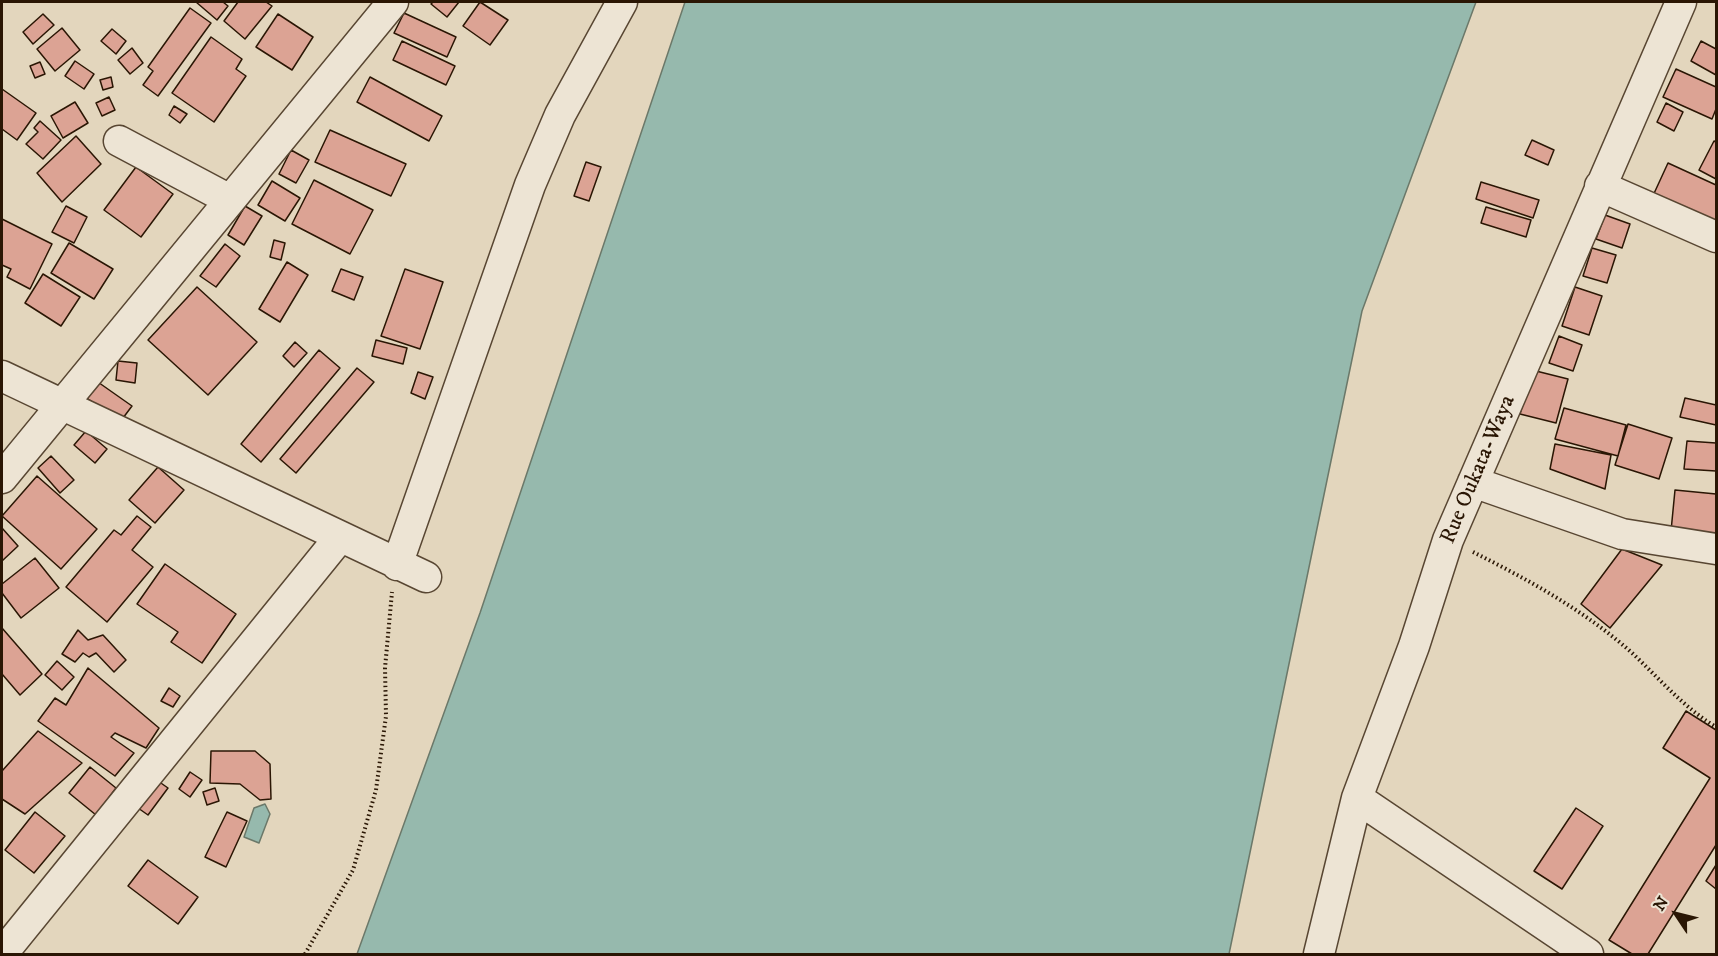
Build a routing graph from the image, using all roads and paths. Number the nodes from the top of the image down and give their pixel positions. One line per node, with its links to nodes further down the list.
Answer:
1 (393, 2): 6 (street)
2 (622, 2): 15 (street)
3 (1681, 2): 5 (street, Rue Oukata-Waya)
4 (119, 141): 6 (street)
5 (1600, 186): 7 (street); 11 (street, Rue Oukata-Waya)
6 (230, 200): 9 (street)
7 (1716, 237)
8 (2, 376): 9 (street)
9 (60, 406): 10 (street); 12 (street)
10 (2, 478)
11 (1473, 482): 13 (street, Rue Oukata-Waya); 14 (street)
12 (340, 537): 15 (street); 19 (street)
13 (1448, 540): 17 (path); 18 (street, Rue Oukata-Waya)
14 (1716, 549)
15 (397, 565): 16 (street); 20 (path)
16 (426, 577)
17 (1716, 727)
18 (1357, 798): 21 (street, Rue Oukata-Waya); 22 (street)
19 (2, 954)
20 (305, 954)
21 (1319, 954)
22 (1588, 954)

